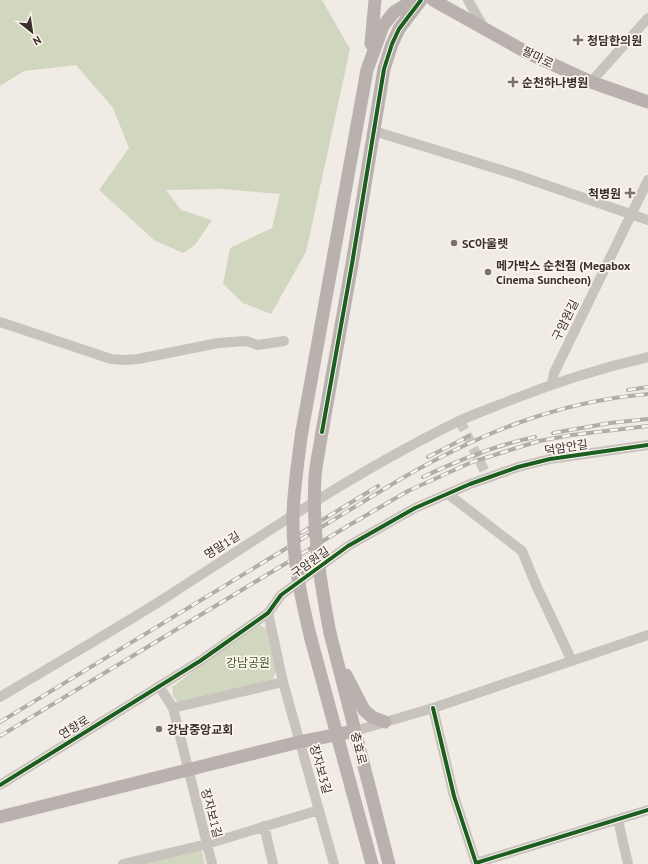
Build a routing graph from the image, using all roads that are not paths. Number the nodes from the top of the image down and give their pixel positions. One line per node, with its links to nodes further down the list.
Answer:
1 (375, 0): 8 (main road)
2 (414, 0): 8 (main road)
3 (421, 0): 11 (main road, 충효로)
4 (433, 0): 7 (main road, 팔마로)
5 (468, 0): 7 (street)
6 (648, 18): 9 (street)
7 (485, 30): 9 (main road, 팔마로)
8 (367, 70): 33 (main road, 충효로, bridge)
9 (591, 82): 10 (main road, 팔마로)
10 (648, 102)
11 (374, 131): 13 (street); 25 (main road, 충효로, bridge)
12 (648, 180): 13 (street, 구암원길)
13 (631, 214): 14 (street); 18 (street, 구암원길)
14 (648, 220)
15 (0, 322): 16 (street)
16 (284, 341)
17 (648, 357): 18 (street)
18 (552, 384): 28 (street, 명말1길)
19 (648, 445): 20 (street, 덕암안길)
20 (488, 478): 21 (street, 구암원길)
21 (448, 494): 22 (street, 구암원길); 24 (street)
22 (268, 613): 26 (street, 장자보3길); 27 (street, 구암원길)
23 (648, 635): 24 (street)
24 (572, 661): 30 (street)
25 (339, 666): 31 (main road); 32 (main road, 충효로)
26 (284, 682): 29 (street); 34 (street, 장자보3길)
27 (159, 686): 29 (street); 36 (street, 연향로)
28 (0, 697)
29 (173, 708): 35 (street)
30 (433, 708): 31 (street); 51 (street)
31 (385, 722): 32 (street)
32 (355, 731): 33 (main road); 50 (main road, 충효로)
33 (337, 734): 34 (main road); 49 (main road, 충효로)
34 (299, 742): 35 (main road); 37 (street, 장자보3길)
35 (187, 769): 40 (main road); 44 (street, 장자보1길)
36 (0, 785)
37 (319, 810): 43 (street); 48 (street, 장자보3길)
38 (648, 810): 42 (street)
39 (0, 811): 40 (street)
40 (19, 812): 41 (main road)
41 (0, 817)
42 (618, 820): 51 (street); 52 (street)
43 (264, 826): 44 (street); 47 (street)
44 (207, 844): 45 (street); 46 (street, 장자보1길)
45 (123, 864)
46 (212, 864)
47 (273, 864)
48 (334, 864)
49 (372, 864)
50 (389, 864)
51 (475, 864)
52 (628, 864)

